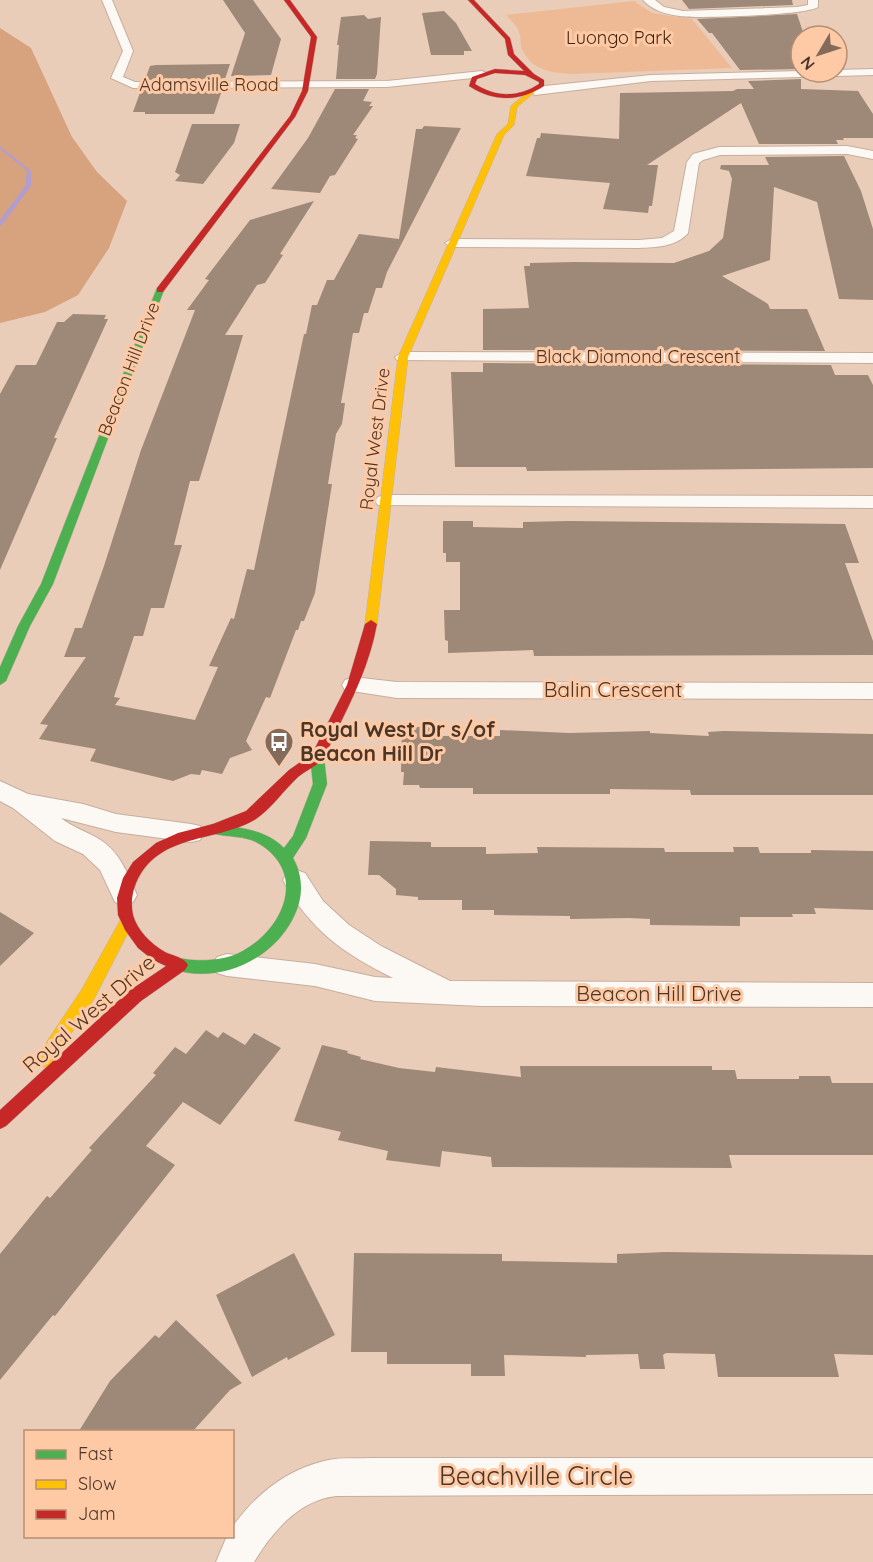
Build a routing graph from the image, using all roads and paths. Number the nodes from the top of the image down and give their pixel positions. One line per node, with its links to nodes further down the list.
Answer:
1 (107, 0): 12 (street, Adamsville Road)
2 (287, 0): 12 (street, Beacon Hill Drive)
3 (471, 0): 6 (street)
4 (648, 0): 5 (street)
5 (813, 0)
6 (502, 37): 8 (street); 9 (street)
7 (873, 72): 10 (street)
8 (484, 73): 9 (street); 11 (street, Adamsville Road); 13 (street)
9 (532, 75): 10 (street); 14 (street)
10 (651, 78): 14 (street)
11 (387, 84): 12 (street, Adamsville Road); 13 (street, Adamsville Road)
12 (306, 86): 22 (street, Beacon Hill Drive)
13 (480, 91): 14 (street); 15 (street)
14 (534, 92): 15 (street, Royal West Drive)
15 (501, 134): 17 (street, Royal West Drive)
16 (873, 155): 17 (street)
17 (452, 243): 18 (street, Royal West Drive)
18 (403, 357): 19 (street, Black Diamond Crescent); 20 (street, Royal West Drive)
19 (873, 358)
20 (385, 501): 21 (street); 23 (street, Royal West Drive)
21 (873, 502)
22 (0, 681)
23 (353, 685): 24 (street, Balin Crescent); 25 (street, Royal West Drive)
24 (873, 691)
25 (317, 756): 28 (street, Royal West Drive); 29 (street)
26 (0, 790): 27 (street)
27 (22, 802): 28 (street); 30 (street)
28 (203, 831): 29 (street); 30 (street)
29 (291, 868): 33 (street); 34 (street, Beacon Hill Drive)
30 (124, 895): 31 (street)
31 (126, 923): 32 (street); 36 (street, Royal West Drive)
32 (180, 964): 33 (street); 36 (street, Royal West Drive)
33 (219, 965): 34 (street, Beacon Hill Drive)
34 (446, 990): 35 (street, Beacon Hill Drive)
35 (873, 995)
36 (0, 1120)
37 (873, 1476): 38 (street, Beachville Circle)
38 (235, 1562)

